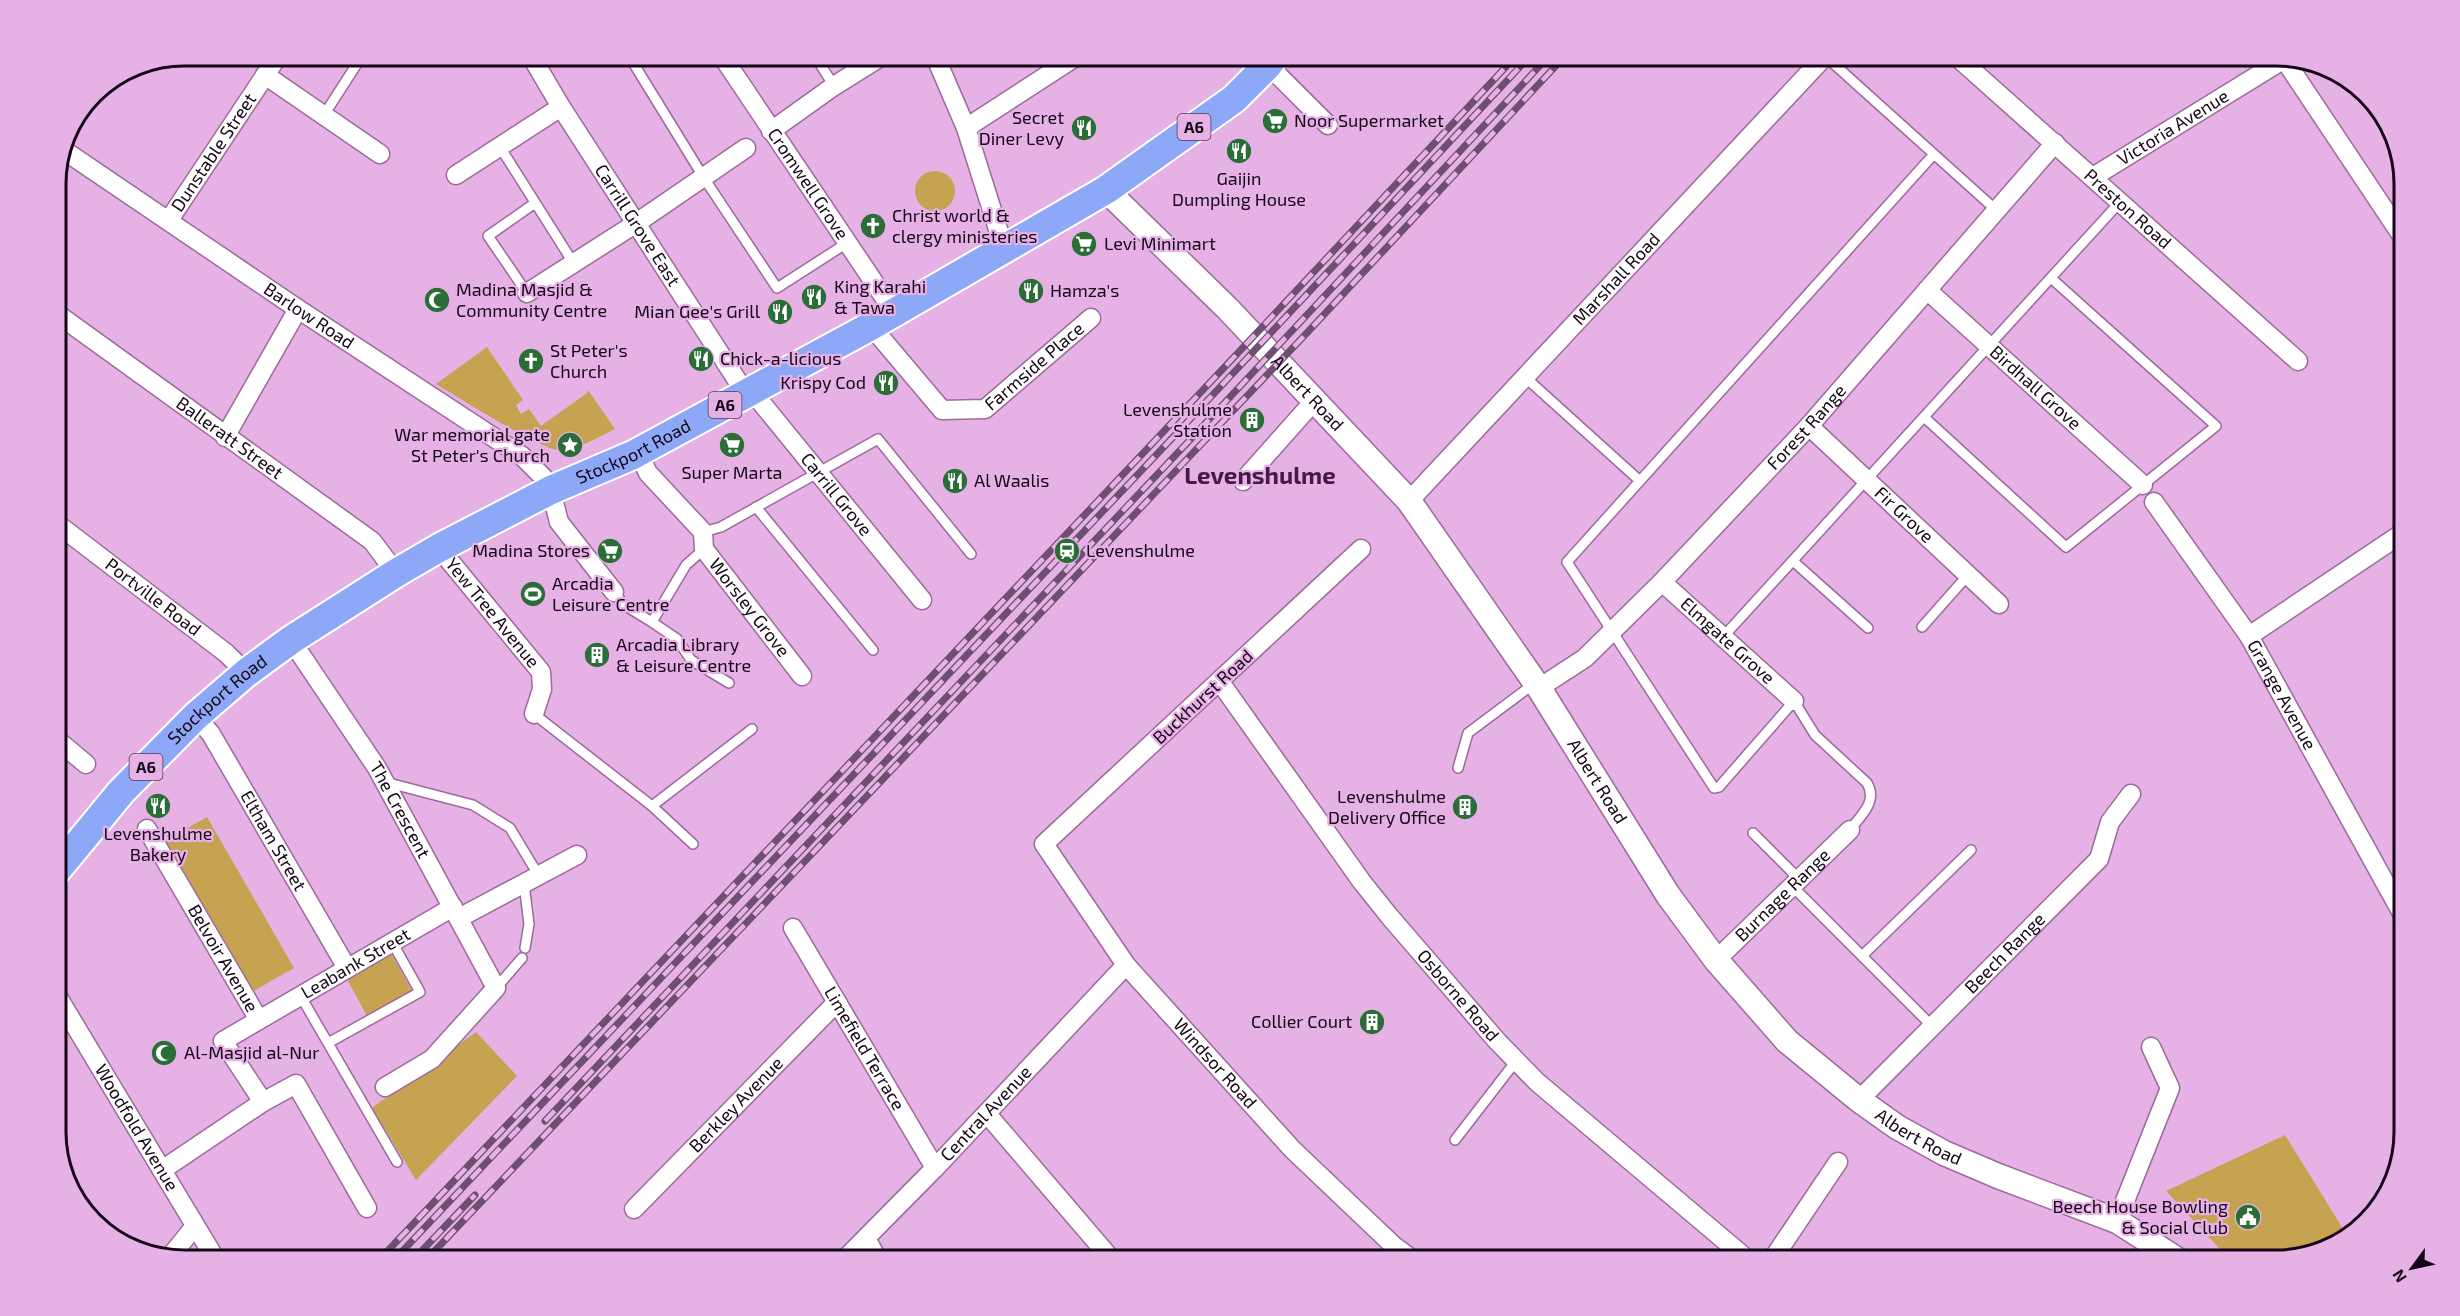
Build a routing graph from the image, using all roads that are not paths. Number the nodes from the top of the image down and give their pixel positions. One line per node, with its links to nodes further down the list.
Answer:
1 (271, 66): 17 (street, Dunstable Street)
2 (356, 66): 20 (lane)
3 (537, 66): 19 (street, Carrill Grove East)
4 (635, 66): 32 (lane)
5 (729, 66): 23 (street, Cromwell Grove)
6 (821, 66): 18 (lane)
7 (866, 66): 18 (street)
8 (939, 66): 22 (street)
9 (1062, 66): 22 (street)
10 (1265, 66): 33 (highway, Stockport Road / A6)
11 (1276, 66): 21 (street)
12 (1816, 66): 52 (street, Marshall Road)
13 (1836, 66): 29 (lane)
14 (1967, 66): 24 (street, Preston Road)
15 (2272, 66): 31 (street, Victoria Avenue)
16 (2291, 67): 39 (street)
17 (265, 75): 20 (street); 37 (street, Dunstable Street)
18 (834, 86): 23 (street)
19 (561, 107): 25 (street); 38 (street, Carrill Grove East)
20 (324, 115): 28 (street)
21 (1328, 125)
22 (966, 128): 41 (street)
23 (771, 131): 40 (street, Cromwell Grove)
24 (2055, 143): 31 (street, Preston Road); 36 (street, Forest Range)
25 (500, 147): 30 (street); 35 (lane)
26 (746, 148): 32 (street)
27 (70, 154): 37 (street, Barlow Road)
28 (380, 154)
29 (1934, 154): 36 (lane); 61 (lane)
30 (456, 175)
31 (2093, 177): 34 (street, Preston Road)
32 (704, 178): 38 (street); 40 (lane)
33 (1106, 190): 41 (highway, Stockport Road / A6); 54 (main road, Albert Road)
34 (2120, 202): 43 (lane); 51 (street, Preston Road)
35 (536, 203): 42 (lane); 45 (lane)
36 (1996, 210): 44 (street, Forest Range)
37 (169, 220): 46 (street, Barlow Road)
38 (635, 224): 42 (street); 53 (street, Carrill Grove East)
39 (2394, 224)
40 (847, 243): 49 (street, Cromwell Grove)
41 (1004, 248): 49 (highway, Stockport Road / A6)
42 (574, 264): 45 (street)
43 (2051, 278): 50 (lane); 63 (lane)
44 (1927, 290): 50 (street, Birdhall Grove); 56 (street, Forest Range)
45 (527, 293)
46 (298, 309): 57 (street); 64 (street, Barlow Road)
47 (1091, 318): 49 (street, Farmside Place)
48 (66, 319): 57 (street, Balleratt Street)
49 (883, 319): 53 (highway, Stockport Road / A6)
50 (1989, 347): 55 (lane); 63 (street, Birdhall Grove)
51 (2298, 362)
52 (1525, 377): 61 (lane); 65 (street, Marshall Road)
53 (749, 392): 58 (highway, Stockport Road / A6); 59 (street, Carrill Grove)
54 (1315, 400): 62 (street); 65 (main road, Albert Road)
55 (1923, 417): 60 (lane); 63 (lane)
56 (1809, 426): 60 (street, Fir Grove); 77 (street, Forest Range)
57 (225, 437): 75 (street, Balleratt Street)
58 (638, 452): 64 (highway, Stockport Road / A6); 70 (street, Worsley Grove)
59 (818, 472): 67 (lane); 73 (lane); 79 (street, Carrill Grove)
60 (1866, 480): 74 (lane); 76 (street, Fir Grove)
61 (1640, 481): 84 (lane)
62 (1244, 482)
63 (2143, 485)
64 (551, 490): 71 (highway, Stockport Road / A6); 78 (street)
65 (1409, 501): 93 (main road, Albert Road)
66 (2154, 502): 85 (street)
67 (756, 507): 70 (lane); 88 (lane)
68 (66, 531): 89 (street, Portville Road)
69 (2394, 539): 85 (street, Grange Avenue)
70 (704, 540): 81 (lane); 90 (street, Worsley Grove)
71 (439, 548): 75 (highway, Stockport Road / A6); 95 (street, Yew Tree Avenue)
72 (1360, 549): 91 (street, Buckhurst Road)
73 (971, 554)
74 (1793, 561): 83 (lane); 86 (lane)
75 (396, 573): 87 (highway, Stockport Road / A6)
76 (1968, 575): 80 (street, Fir Grove); 82 (lane)
77 (1662, 582): 84 (street, Forest Range); 86 (street, Elmgate Grove)
78 (614, 592): 81 (lane)
79 (922, 600)
80 (1999, 604)
81 (652, 622): 92 (lane)
82 (1922, 627)
83 (1868, 628)
84 (1612, 631): 93 (street, Forest Range); 94 (lane)
85 (2249, 636): 114 (street, Grange Avenue)
86 (1723, 637): 94 (street, Elmgate Grove)
87 (291, 640): 89 (highway, Stockport Road / A6); 101 (street, The Crescent)
88 (873, 650)
89 (246, 673): 96 (highway, Stockport Road / A6)
90 (802, 676)
91 (1220, 682): 108 (street, Buckhurst Road); 130 (street, Osborne Road)
92 (729, 683)
93 (1537, 686): 100 (lane); 119 (main road, Albert Road)
94 (1794, 701): 105 (lane)
95 (534, 714): 103 (lane)
96 (196, 716): 111 (highway, Stockport Road / A6); 121 (street, Eltham Street)
97 (752, 729): 103 (lane)
98 (66, 747): 99 (street)
99 (86, 764)
100 (1458, 768)
101 (385, 782): 112 (lane); 115 (street, The Crescent)
102 (2131, 794): 127 (street, Beech Range)
103 (652, 806): 107 (lane)
104 (147, 829): 126 (street, Belvoir Avenue)
105 (1850, 830): 113 (street, Burnage Range)
106 (1753, 833): 113 (lane)
107 (693, 844)
108 (1044, 844): 120 (street, Windsor Road)
109 (1971, 850): 118 (lane)
110 (577, 855): 112 (street, Leabank Street)
111 (66, 858)
112 (532, 880): 115 (street, Leabank Street); 122 (lane)
113 (1796, 883): 118 (lane); 119 (street, Burnage Range)
114 (2394, 899)
115 (456, 913): 117 (street, Leabank Street); 122 (street, The Crescent)
116 (793, 928): 124 (street, Limefield Terrace)
117 (392, 942): 121 (street, Leabank Street); 128 (lane)
118 (1862, 956): 127 (lane)
119 (1716, 960): 132 (main road, Albert Road)
120 (1125, 965): 134 (street, Central Avenue); 145 (street, Windsor Road)
121 (347, 968): 123 (street, Leabank Street)
122 (496, 987): 131 (street)
123 (300, 995): 126 (street, Leabank Street); 128 (lane)
124 (837, 1002): 138 (street, Limefield Terrace); 141 (street, Berkley Avenue)
125 (66, 1011): 139 (street, Woodfold Avenue)
126 (259, 1020): 133 (street, Belvoir Avenue)
127 (1932, 1026): 132 (street, Beech Range)
128 (328, 1042): 136 (lane)
129 (2151, 1047): 142 (street)
130 (1516, 1061): 135 (lane); 153 (street, Osborne Road)
131 (385, 1087)
132 (1859, 1100): 142 (main road, Albert Road)
133 (263, 1102): 139 (street); 140 (street)
134 (987, 1114): 138 (street, Central Avenue); 150 (street)
135 (1455, 1140)
136 (397, 1162)
137 (1838, 1162): 154 (street)
138 (935, 1168): 144 (street, Central Avenue)
139 (162, 1170): 143 (street, Woodfold Avenue)
140 (367, 1208)
141 (634, 1209)
142 (2117, 1221): 155 (main road, Albert Road)
143 (195, 1226): 146 (street); 147 (street, Woodfold Avenue)
144 (867, 1240): 148 (street, Central Avenue); 149 (street)
145 (1394, 1246): 151 (lane); 152 (street, Windsor Road)
146 (176, 1249)
147 (210, 1250)
148 (856, 1250)
149 (872, 1250)
150 (1103, 1250)
151 (1391, 1250)
152 (1399, 1250)
153 (1736, 1250)
154 (1779, 1250)
155 (2162, 1250)

